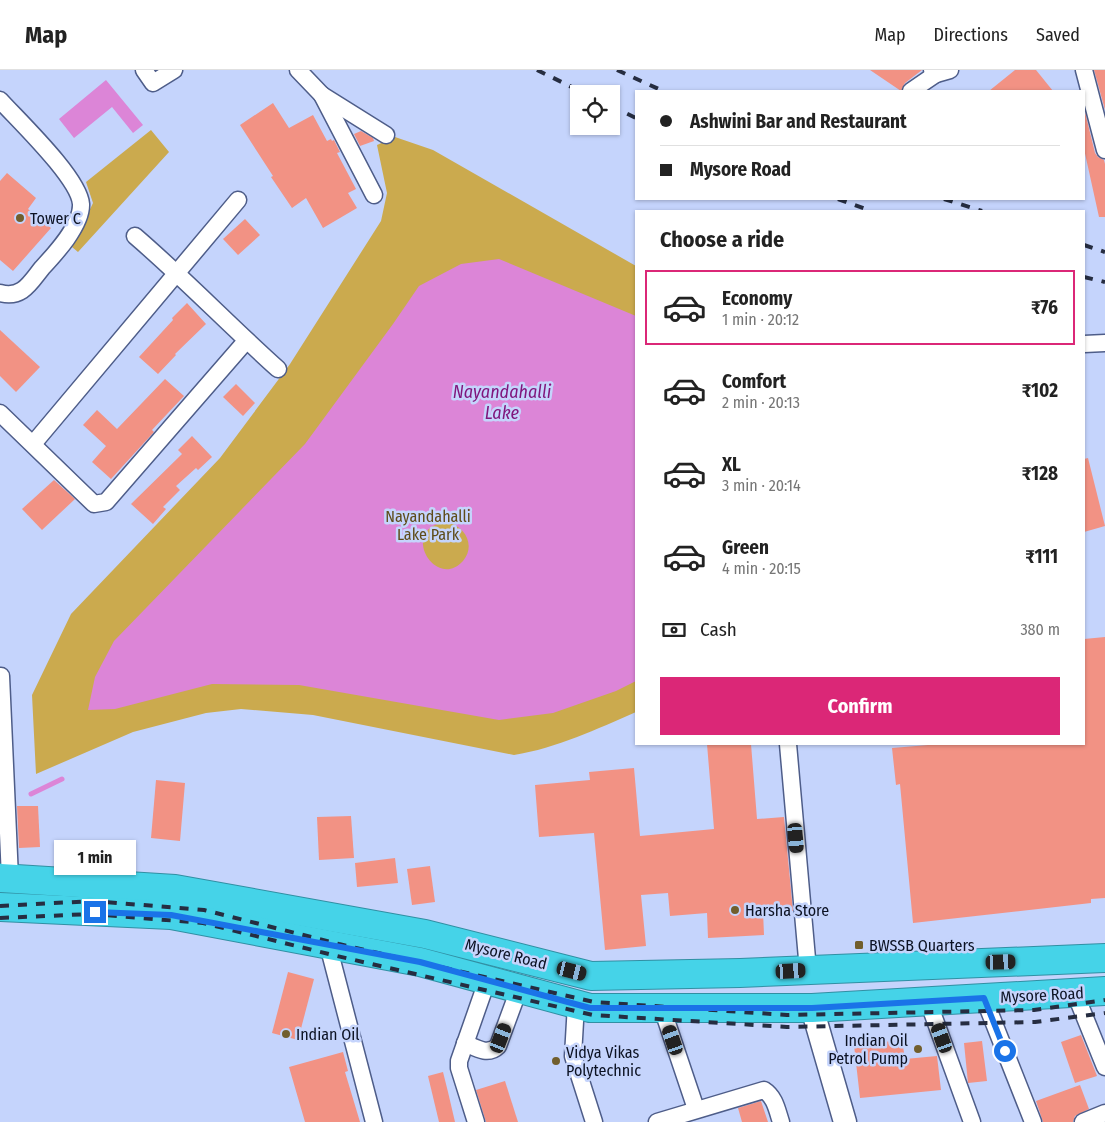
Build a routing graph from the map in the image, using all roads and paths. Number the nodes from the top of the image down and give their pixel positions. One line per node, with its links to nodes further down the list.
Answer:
1 (144, 70): 2 (street)
2 (174, 70)
3 (298, 70): 7 (street)
4 (1084, 70): 10 (street)
5 (939, 71): 6 (street)
6 (912, 90)
7 (322, 95): 9 (street); 11 (street)
8 (0, 100): 15 (street)
9 (386, 136)
10 (1105, 150)
11 (374, 196)
12 (238, 200): 14 (street)
13 (135, 236): 14 (street)
14 (178, 273): 16 (street); 21 (street)
15 (0, 293)
16 (246, 341): 19 (street); 21 (street)
17 (1105, 343): 18 (street)
18 (1085, 344)
19 (278, 369)
20 (0, 413): 21 (street)
21 (33, 444)
22 (1, 676): 24 (street)
23 (788, 745): 30 (street)
24 (5, 878): 25 (highway, Mysore Road)
25 (176, 888): 27 (highway); 30 (highway, Mysore Road)
26 (0, 907): 27 (highway, Mysore Road)
27 (171, 915): 28 (highway, Mysore Road)
28 (328, 945): 31 (highway, Mysore Road); 44 (street)
29 (1105, 958): 30 (highway, Mysore Road)
30 (808, 970)
31 (487, 981): 32 (highway, Mysore Road); 40 (street)
32 (519, 989): 37 (highway, Mysore Road); 40 (street)
33 (1105, 991): 34 (highway, Mysore Road)
34 (1075, 992): 35 (highway, Mysore Road); 41 (street)
35 (984, 998): 36 (highway, Mysore Road); 51 (street)
36 (928, 1001): 39 (highway, Mysore Road); 50 (street)
37 (576, 1004): 38 (highway, Mysore Road); 46 (street)
38 (662, 1008): 39 (highway, Mysore Road); 42 (street)
39 (812, 1008): 49 (street)
40 (465, 1043): 45 (street)
41 (1105, 1067)
42 (696, 1109): 47 (street); 48 (street)
43 (1105, 1113): 52 (street)
44 (374, 1122)
45 (476, 1122)
46 (594, 1122)
47 (656, 1122)
48 (781, 1122)
49 (845, 1122)
50 (972, 1122)
51 (1033, 1122)
52 (1083, 1122)

